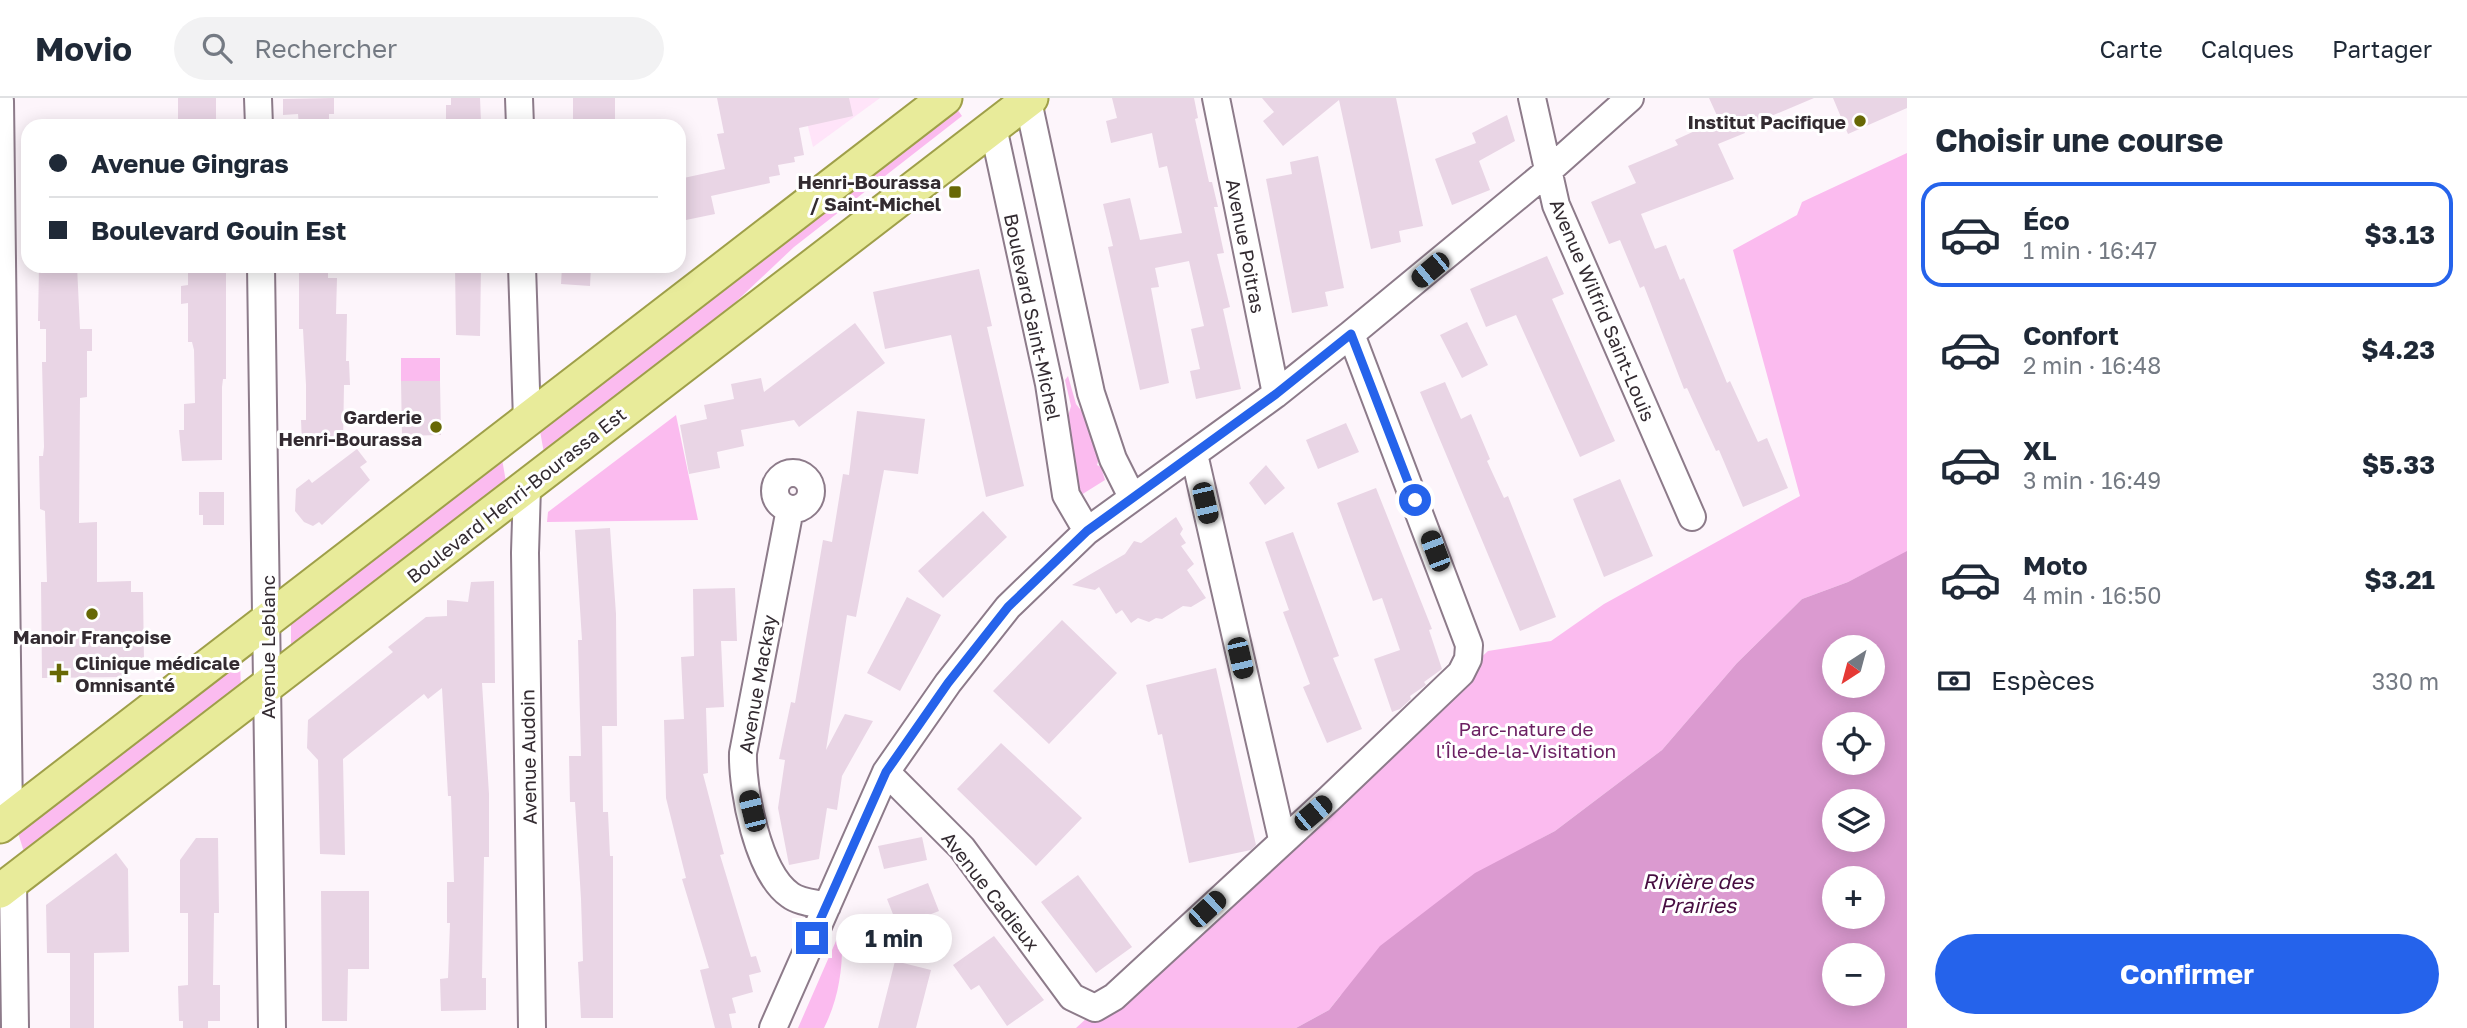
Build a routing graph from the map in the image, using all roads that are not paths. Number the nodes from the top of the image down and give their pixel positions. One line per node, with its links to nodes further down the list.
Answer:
1 (258, 98): 10 (street)
2 (519, 98): 11 (street)
3 (945, 98): 17 (main road)
4 (1216, 98): 16 (street, Avenue Poitras)
5 (1532, 98): 12 (street, Avenue Wilfrid Saint-Louis)
6 (1630, 98): 12 (street)
7 (1028, 99): 9 (main road, Boulevard Henri-Bourassa Est); 20 (street)
8 (0, 102): 27 (street)
9 (990, 112): 19 (main road, Boulevard Henri-Bourassa Est); 23 (street, Boulevard Saint-Michel)
10 (258, 119)
11 (520, 119)
12 (1547, 172): 15 (street); 22 (street, Avenue Wilfrid Saint-Louis)
13 (261, 273): 24 (street, Avenue Leblanc)
14 (522, 273): 17 (street)
15 (1351, 334): 16 (street); 28 (street)
16 (1276, 394): 18 (street)
17 (527, 420): 24 (main road)
18 (1194, 454): 20 (street); 28 (street)
19 (527, 486): 25 (main road, Boulevard Henri-Bourassa Est); 33 (street, Avenue Audoin)
20 (1132, 497): 23 (street)
21 (790, 509): 30 (street, Avenue Mackay)
22 (1692, 517)
23 (1087, 531): 26 (street)
24 (267, 622): 25 (street, Avenue Leblanc); 27 (main road)
25 (267, 687): 29 (main road, Boulevard Henri-Bourassa Est); 32 (street, Avenue Leblanc)
26 (886, 772): 28 (street, Avenue Cadieux); 30 (street)
27 (5, 822)
28 (1282, 839)
29 (7, 886): 31 (street)
30 (827, 906): 34 (street)
31 (15, 1028)
32 (272, 1028)
33 (532, 1028)
34 (773, 1028)

